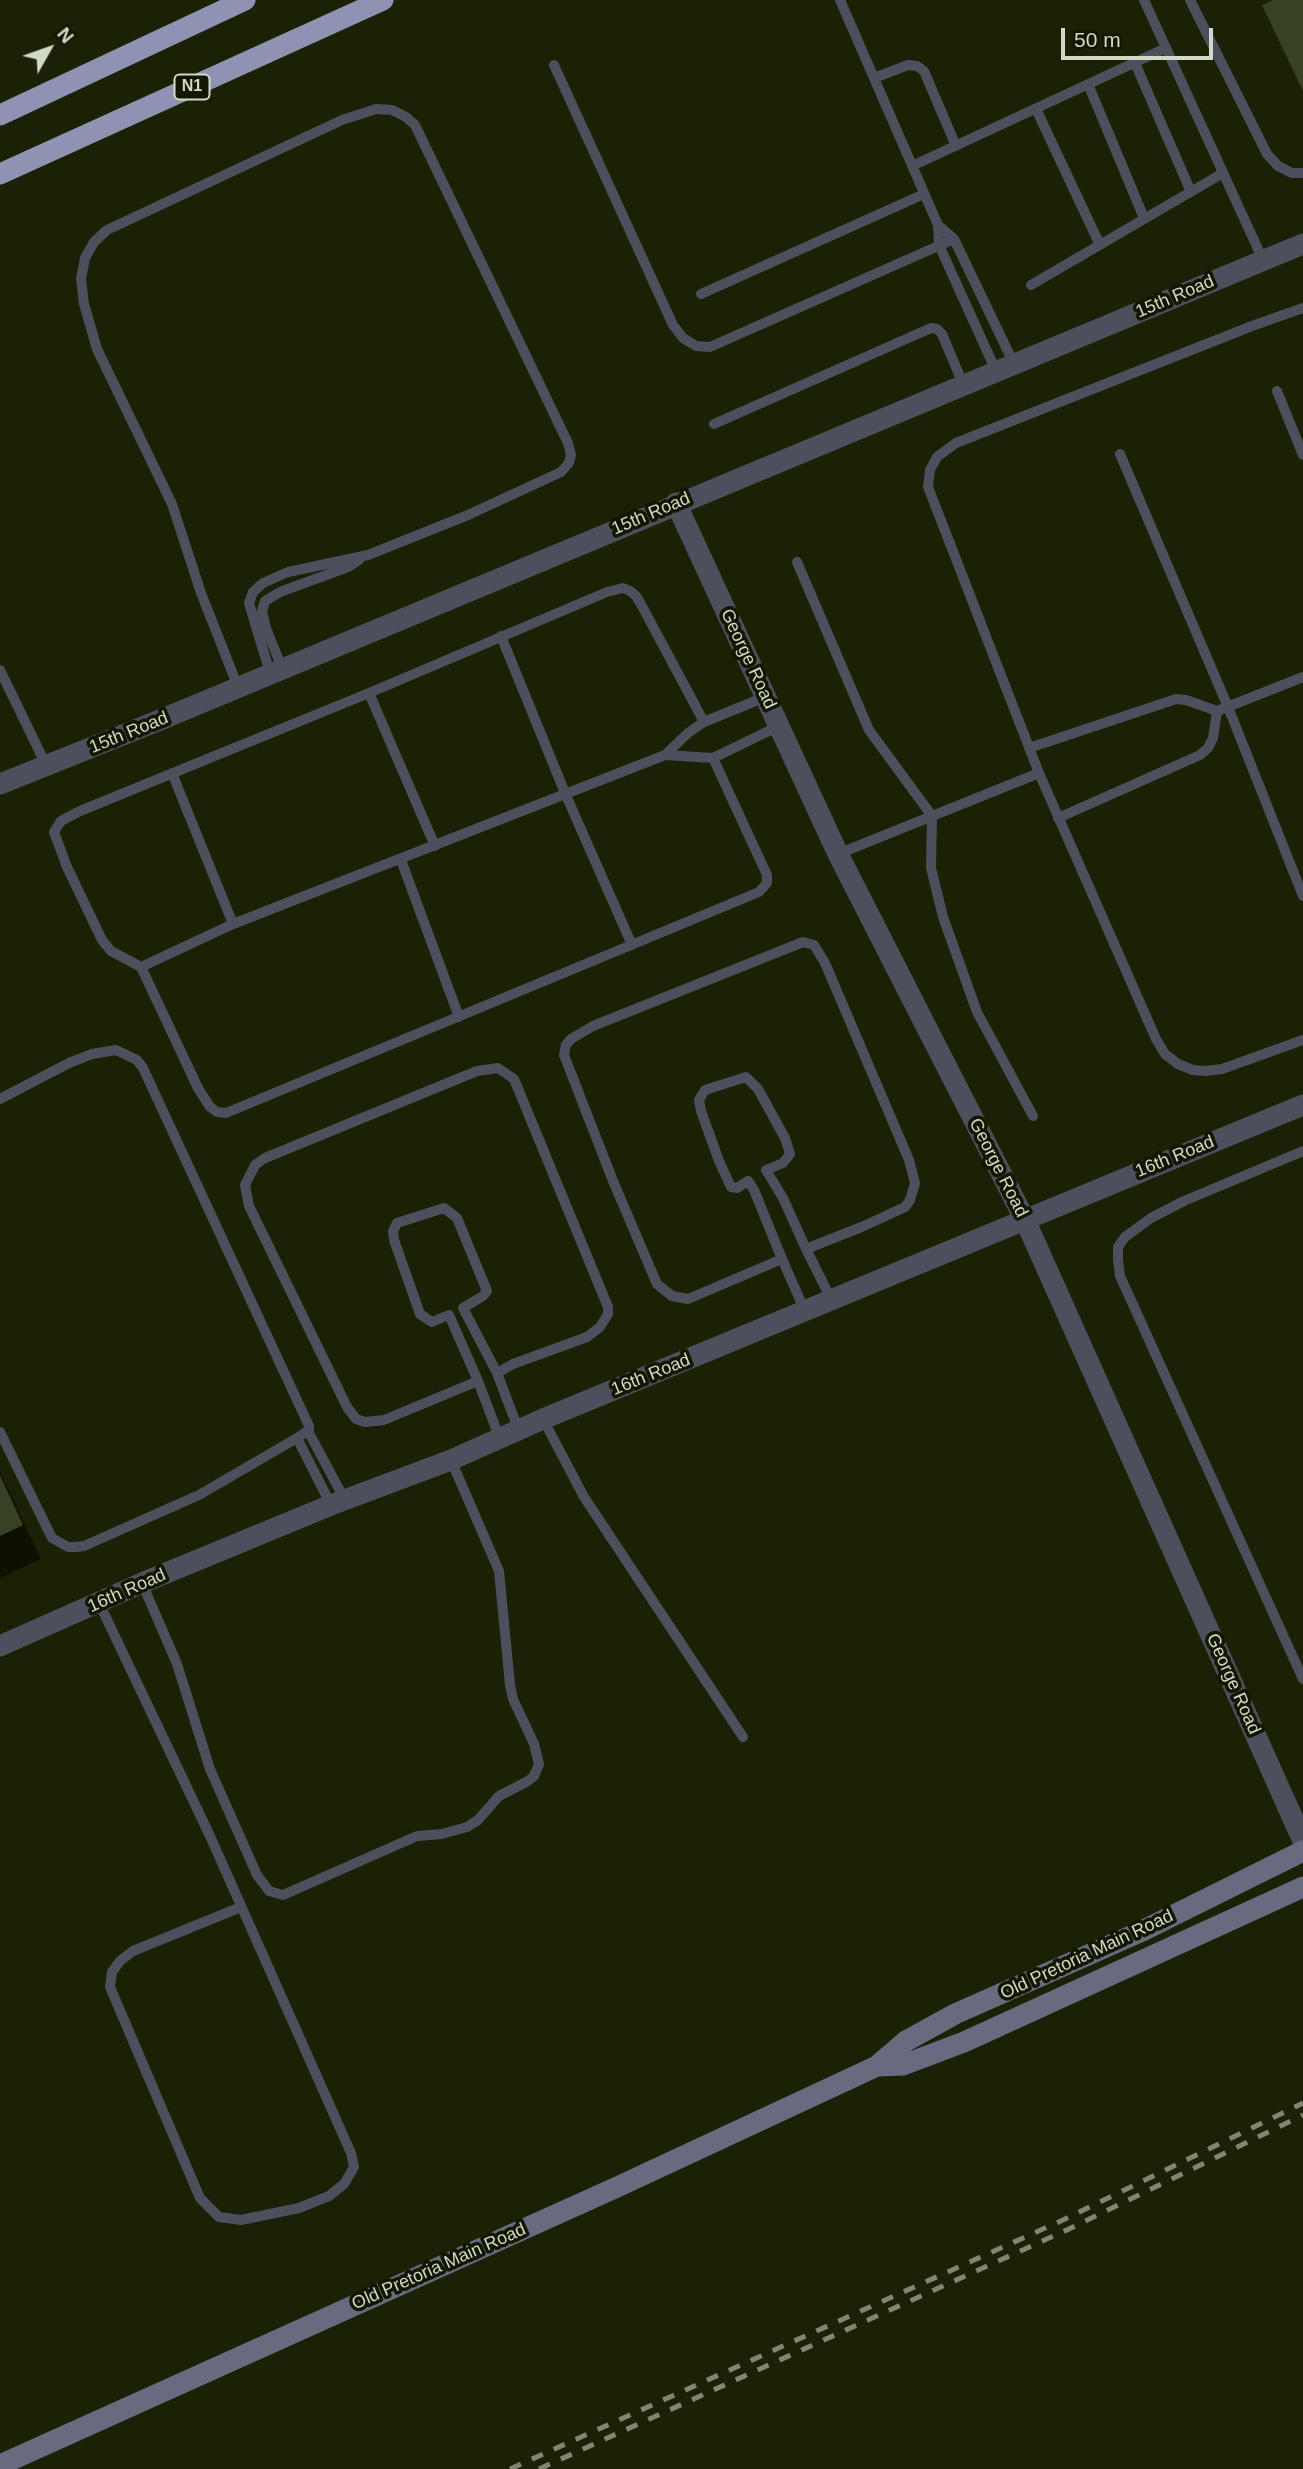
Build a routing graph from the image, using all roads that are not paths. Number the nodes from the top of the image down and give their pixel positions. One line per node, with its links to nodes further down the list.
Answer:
1 (245, 0): 12 (highway)
2 (383, 0): 17 (highway, N1)
3 (840, 0): 9 (lane)
4 (1144, 0): 6 (lane)
5 (1190, 0): 16 (lane)
6 (1166, 48): 7 (lane); 15 (lane)
7 (1135, 63): 10 (lane); 18 (lane)
8 (554, 65): 24 (lane)
9 (874, 78): 13 (lane); 14 (lane)
10 (1088, 84): 11 (lane); 20 (lane)
11 (1036, 109): 13 (lane); 25 (lane)
12 (0, 115)
13 (956, 146): 14 (lane)
14 (912, 166): 19 (lane)
15 (1223, 173): 18 (lane); 26 (lane)
16 (1303, 173)
17 (0, 174)
18 (1191, 192): 20 (lane)
19 (924, 194): 21 (lane); 28 (lane)
20 (1144, 218): 25 (lane)
21 (938, 225): 22 (lane); 24 (lane)
22 (954, 239): 24 (lane); 30 (lane)
23 (1303, 244): 26 (street, 15th Road)
24 (939, 245): 30 (lane)
25 (1100, 245): 27 (lane)
26 (1263, 260): 30 (street, 15th Road)
27 (1031, 285)
28 (701, 294)
29 (1303, 308): 49 (lane)
30 (1005, 367): 31 (street, 15th Road)
31 (963, 384): 33 (lane); 36 (street, 15th Road)
32 (1277, 391): 35 (lane)
33 (714, 424)
34 (1120, 454): 46 (lane)
35 (1303, 455)
36 (676, 503): 41 (street, 15th Road); 45 (street, George Road)
37 (368, 555): 41 (lane); 41 (lane); 43 (lane)
38 (797, 562): 57 (lane)
39 (500, 636): 44 (lane); 47 (lane); 56 (lane)
40 (0, 670): 52 (lane)
41 (276, 670): 43 (street, 15th Road)
42 (1303, 677): 46 (lane)
43 (238, 687): 52 (street, 15th Road)
44 (369, 694): 53 (lane); 59 (lane)
45 (765, 697): 47 (lane); 48 (street, George Road)
46 (1222, 709): 49 (lane); 58 (lane); 62 (lane)
47 (704, 722): 50 (lane)
48 (779, 726): 51 (lane); 60 (street, George Road)
49 (1029, 748): 54 (lane)
50 (665, 755): 51 (lane); 56 (lane)
51 (713, 758): 64 (lane)
52 (46, 765): 55 (street, 15th Road)
53 (173, 773): 63 (lane); 65 (lane)
54 (1039, 773): 57 (lane); 58 (lane)
55 (0, 784)
56 (565, 793): 59 (lane); 64 (lane)
57 (932, 816): 60 (lane); 70 (lane)
58 (1058, 818): 67 (lane)
59 (435, 846): 61 (lane)
60 (838, 854): 74 (street, George Road)
61 (401, 860): 63 (lane); 66 (lane)
62 (1303, 896)
63 (233, 924): 65 (lane)
64 (632, 945): 66 (lane)
65 (142, 967): 66 (lane)
66 (458, 1017)
67 (1303, 1040)
68 (0, 1098): 84 (lane)
69 (1303, 1105): 74 (street, 16th Road)
70 (1033, 1116)
71 (1303, 1151): 93 (lane)
72 (766, 1170): 73 (lane); 73 (lane); 75 (lane)
73 (748, 1181): 76 (lane)
74 (1024, 1220): 77 (street, 16th Road); 95 (street, George Road)
75 (806, 1249): 76 (lane); 77 (lane)
76 (782, 1259): 79 (lane)
77 (832, 1301): 79 (street, 16th Road)
78 (463, 1307): 80 (lane); 80 (lane); 81 (lane)
79 (805, 1311): 83 (street, 16th Road)
80 (449, 1314): 82 (lane)
81 (497, 1373): 82 (lane); 86 (lane)
82 (478, 1381): 86 (lane)
83 (543, 1419): 86 (street, 16th Road); 94 (lane)
84 (308, 1431): 87 (lane); 89 (lane)
85 (0, 1432): 87 (lane)
86 (509, 1435): 88 (street, 16th Road)
87 (297, 1438): 89 (lane)
88 (451, 1460): 89 (street, 16th Road); 90 (lane)
89 (338, 1503): 90 (street, 16th Road)
90 (142, 1583): 91 (street, 16th Road)
91 (99, 1603): 92 (street, 16th Road); 98 (lane)
92 (0, 1646)
93 (1303, 1679)
94 (743, 1737)
95 (1303, 1841)
96 (1303, 1851): 99 (main road, Old Pretoria Main Road)
97 (1303, 1887): 99 (main road, Old Pretoria Main Road)
98 (241, 1907): 98 (lane)
99 (877, 2066): 100 (main road, Old Pretoria Main Road)
100 (0, 2465)

